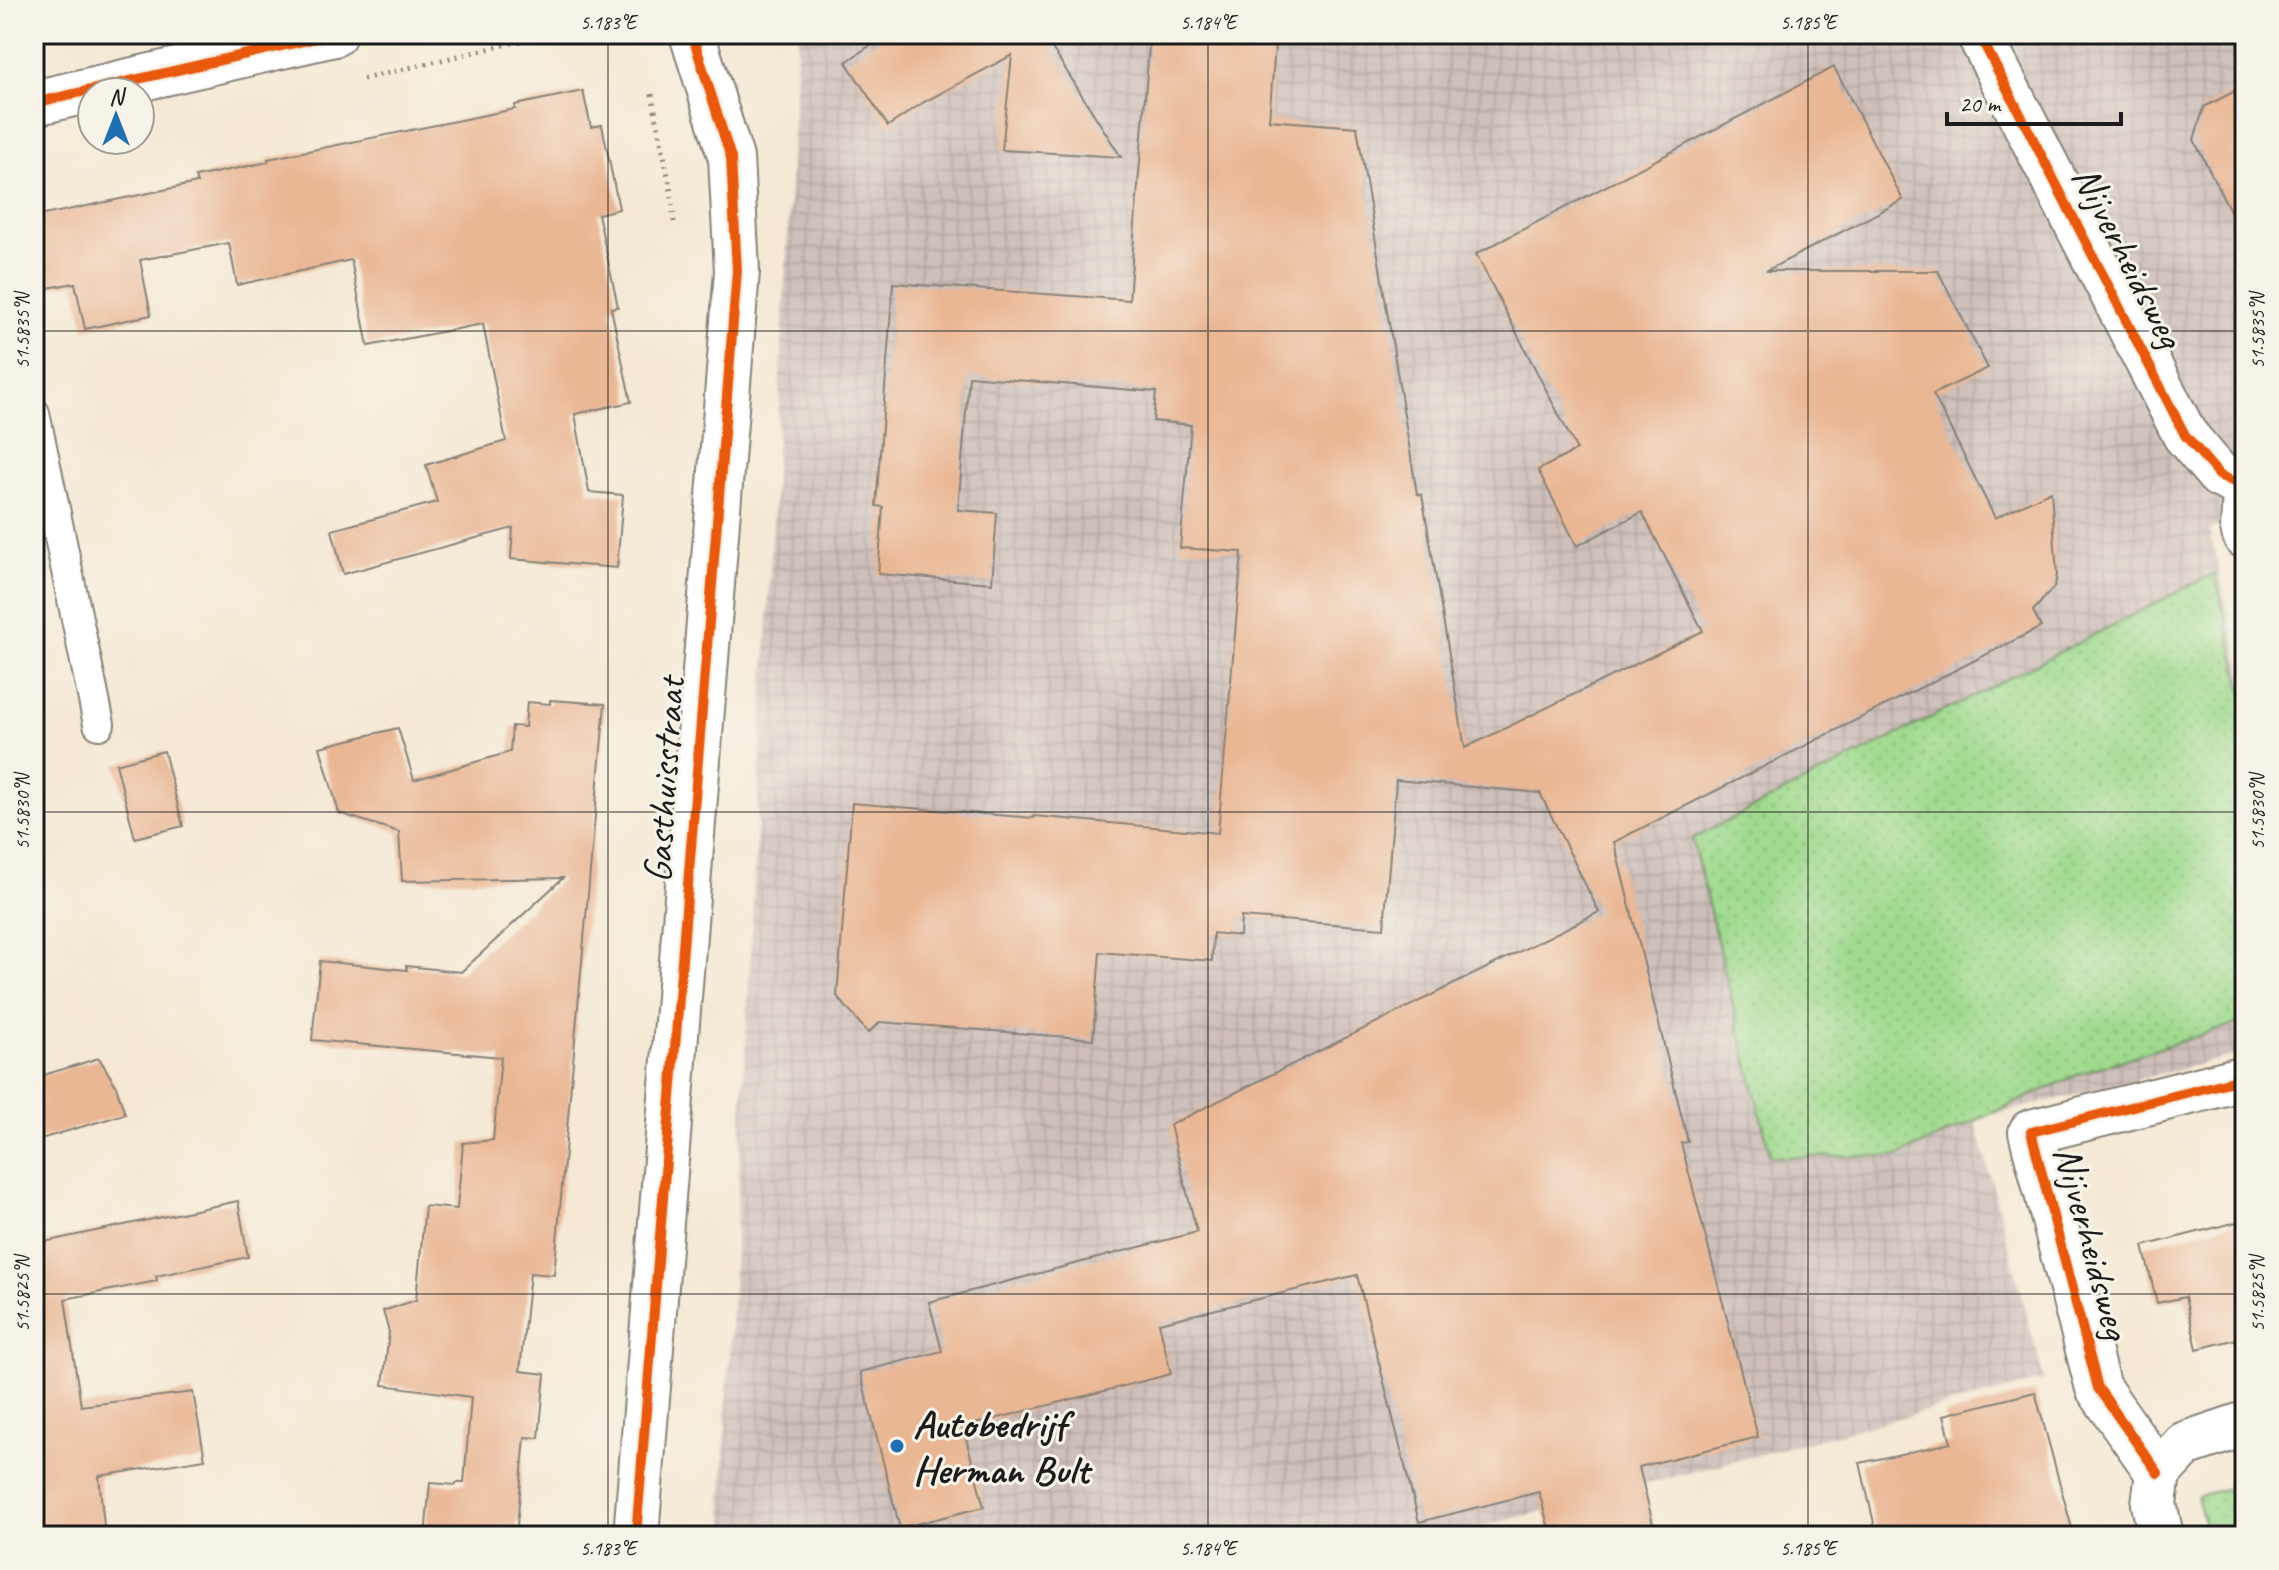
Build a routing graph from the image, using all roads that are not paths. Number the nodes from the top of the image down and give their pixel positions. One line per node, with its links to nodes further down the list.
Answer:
1 (692, 34): 13 (street, Gasthuisstraat)
2 (1979, 34): 6 (street, Nijverheidsweg)
3 (319, 36): 4 (street)
4 (34, 103)
5 (34, 413): 9 (lane)
6 (2245, 487)
7 (2245, 493): 8 (street)
8 (2245, 536)
9 (99, 724)
10 (2245, 1078): 12 (street, Nijverheidsweg)
11 (2245, 1424): 12 (street)
12 (2158, 1473): 14 (street)
13 (636, 1536)
14 (2161, 1536)

